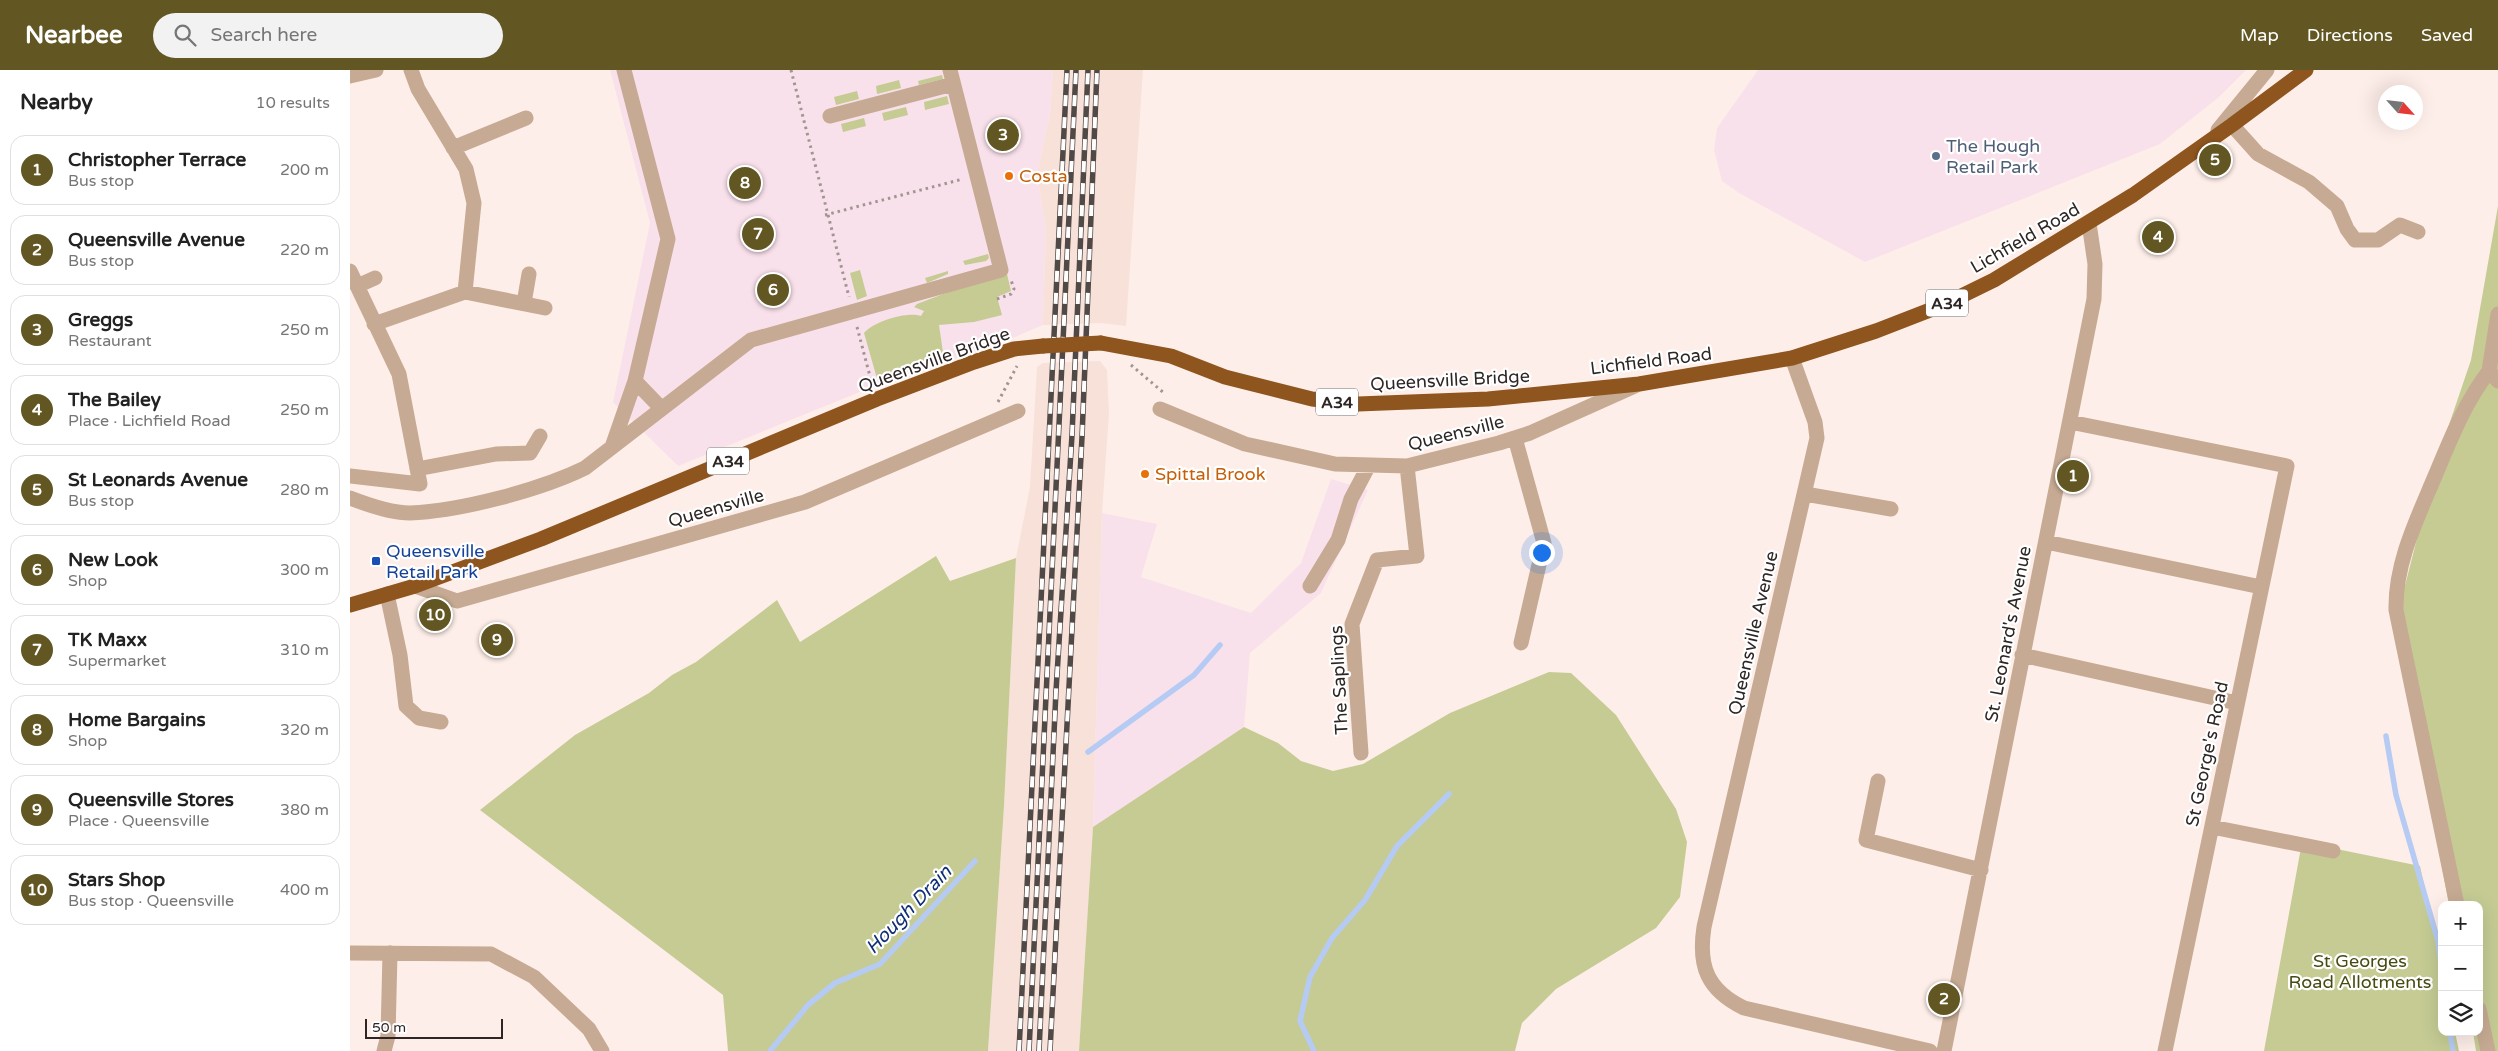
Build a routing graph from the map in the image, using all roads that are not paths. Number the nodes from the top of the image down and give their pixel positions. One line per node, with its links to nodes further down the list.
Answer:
1 (376, 70): 6 (street)
2 (411, 70): 12 (street)
3 (624, 70): 26 (street)
4 (2306, 70): 10 (highway, Lichfield Road / A34)
5 (2265, 72): 11 (street)
6 (350, 76)
7 (951, 77): 8 (street); 29 (street)
8 (830, 116)
9 (526, 118): 12 (street)
10 (2232, 125): 11 (highway, Lichfield Road / A34); 14 (street)
11 (2211, 139): 13 (highway, Lichfield Road / A34)
12 (453, 148): 19 (street)
13 (2089, 223): 24 (highway, Lichfield Road / A34); 32 (street, St. Leonard's Avenue)
14 (2418, 232)
15 (350, 271): 18 (street)
16 (529, 274): 20 (street)
17 (375, 278): 18 (street)
18 (357, 286): 23 (street)
19 (465, 292): 20 (street); 23 (street)
20 (524, 303): 21 (street)
21 (545, 308)
22 (2498, 314): 25 (street)
23 (374, 324): 39 (street)
24 (1792, 358): 27 (highway, Lichfield Road / A34); 40 (street, Queensville Avenue)
25 (2494, 376): 58 (street)
26 (635, 381): 29 (street); 35 (street)
27 (1638, 384): 28 (highway, Lichfield Road / A34); 34 (street, Queensville)
28 (1580, 389): 44 (highway, Queensville Bridge / A34, bridge)
29 (661, 408): 35 (street)
30 (1160, 409): 36 (street, Queensville)
31 (1018, 411): 44 (street, Queensville)
32 (2070, 422): 43 (street, St. Leonard's Avenue); 46 (street, St George's Road)
33 (540, 436): 39 (street)
34 (1515, 438): 37 (street, Queensville); 49 (street)
35 (611, 448): 41 (street)
36 (1368, 465): 37 (street, Queensville); 45 (street)
37 (1407, 466): 53 (street, The Saplings)
38 (350, 476): 39 (street)
39 (418, 476)
40 (1805, 494): 42 (street); 64 (street, Queensville Avenue)
41 (350, 498)
42 (1891, 509)
43 (2046, 542): 46 (street); 50 (street, St. Leonard's Avenue)
44 (416, 586): 47 (highway, A34)
45 (1310, 586)
46 (2261, 587): 51 (street, St George's Road)
47 (388, 594): 48 (highway, A34); 52 (street)
48 (350, 605)
49 (1521, 643)
50 (2022, 655): 51 (street); 57 (street, St. Leonard's Avenue)
51 (2237, 702): 55 (street, St George's Road)
52 (441, 722)
53 (1361, 753)
54 (1878, 780): 57 (street)
55 (2212, 827): 56 (street); 66 (street, St George's Road)
56 (2333, 851)
57 (1981, 870): 65 (street, St. Leonard's Avenue)
58 (2457, 901)
59 (350, 953): 60 (street)
60 (390, 953): 62 (street); 63 (street)
61 (2483, 1028): 67 (street)
62 (384, 1051)
63 (602, 1051)
64 (1930, 1051)
65 (1944, 1051)
66 (2165, 1051)
67 (2488, 1051)

